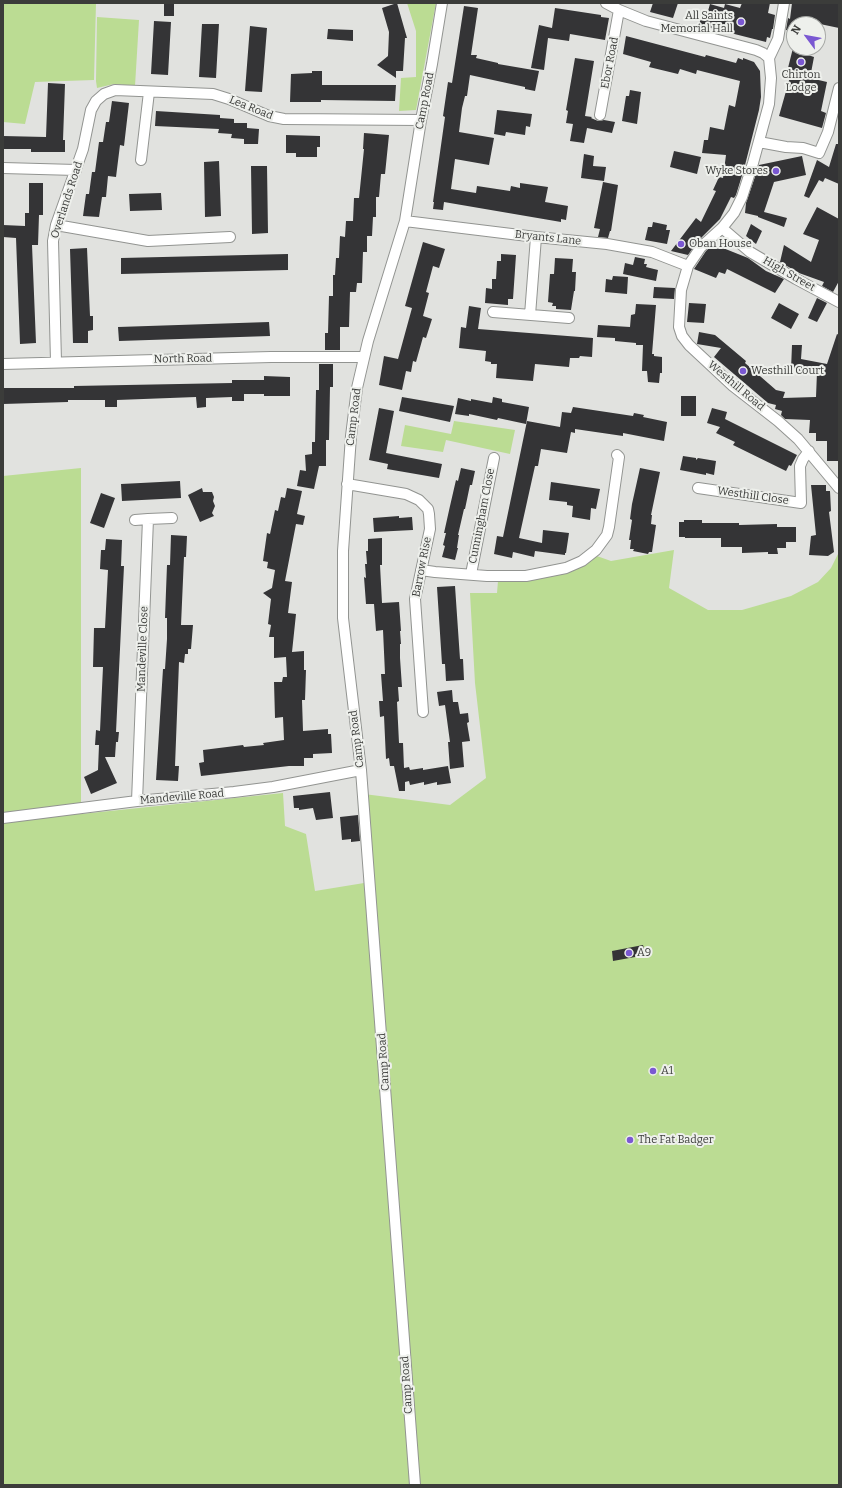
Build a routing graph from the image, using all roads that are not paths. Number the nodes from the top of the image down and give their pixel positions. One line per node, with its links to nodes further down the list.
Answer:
1 (442, 3): 10 (street, Camp Road)
2 (606, 3): 4 (street)
3 (784, 3): 5 (street)
4 (619, 10): 5 (street); 9 (street, Ebor Road)
5 (769, 58): 11 (street, Westhill Road)
6 (839, 88): 11 (street)
7 (149, 92): 8 (street, Lea Road); 10 (street, Lea Road); 12 (street)
8 (91, 110): 14 (street, Overlands Road)
9 (600, 115)
10 (421, 120): 15 (street, Camp Road)
11 (759, 142): 17 (street, Westhill Road)
12 (141, 160)
13 (3, 168): 14 (street)
14 (76, 170): 16 (street, Overlands Road)
15 (405, 221): 19 (street, Bryants Lane); 25 (street, Camp Road)
16 (56, 225): 18 (street); 26 (street, Overlands Road)
17 (722, 228): 20 (street, Westhill Road); 21 (street, High Street)
18 (230, 237)
19 (536, 237): 20 (street, Bryants Lane); 23 (street)
20 (688, 266): 28 (street, Westhill Road)
21 (839, 302)
22 (493, 312): 23 (street)
23 (530, 315): 24 (street)
24 (569, 318)
25 (364, 357): 26 (street, North Road); 31 (street, Camp Road)
26 (56, 362): 27 (street, North Road)
27 (3, 364)
28 (809, 452): 32 (street, Westhill Close); 33 (street, Westhill Road)
29 (617, 455): 38 (street)
30 (494, 458): 38 (street, Cunningham Close)
31 (347, 484): 37 (street, Barrow Rise); 40 (street, Camp Road)
32 (698, 488)
33 (839, 488)
34 (172, 518): 36 (street)
35 (135, 520): 36 (street)
36 (148, 520): 41 (street, Mandeville Close)
37 (421, 570): 38 (street); 39 (street, Barrow Rise)
38 (471, 574)
39 (423, 712)
40 (361, 770): 41 (street, Mandeville Road); 43 (street, Camp Road)
41 (137, 801): 42 (street, Mandeville Road)
42 (3, 818)
43 (415, 1485)

